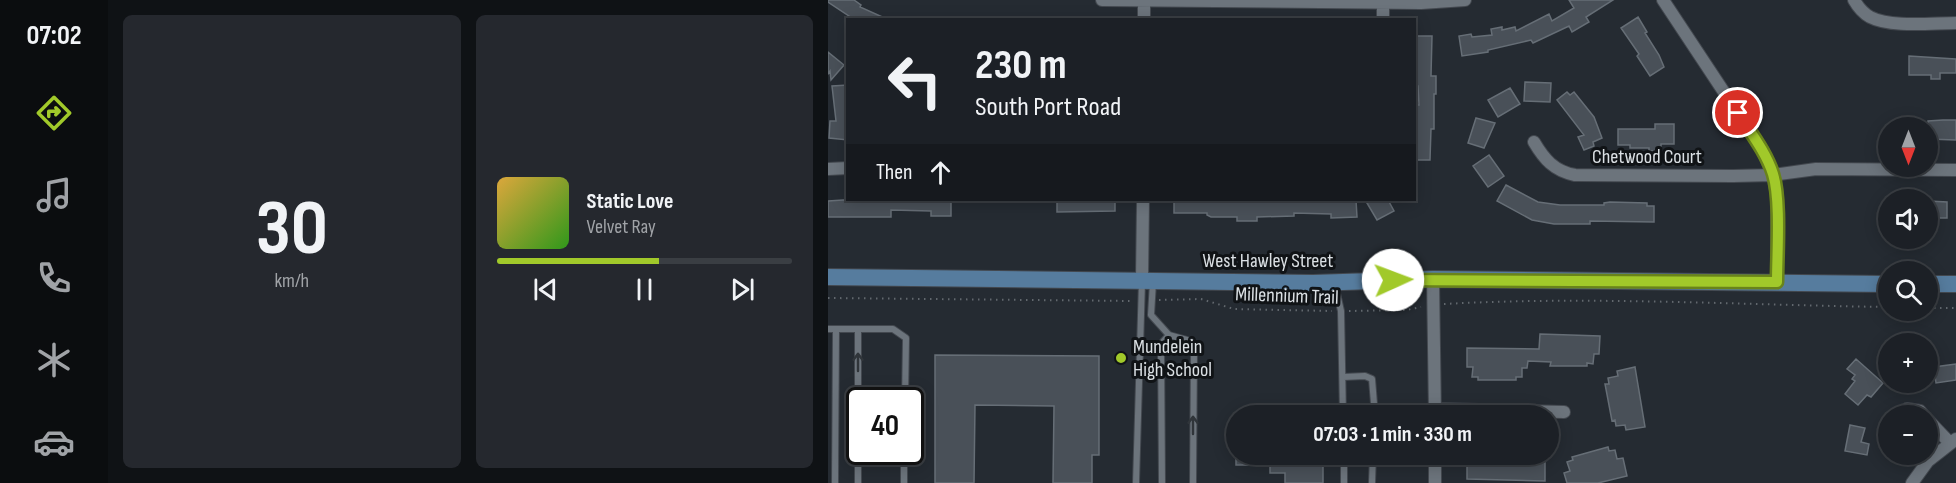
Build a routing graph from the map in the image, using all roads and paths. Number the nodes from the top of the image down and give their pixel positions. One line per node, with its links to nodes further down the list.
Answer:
1 (1102, 0): 2 (street)
2 (1144, 0): 6 (street); 7 (street)
3 (1465, 0): 6 (street)
4 (1663, 0): 14 (street)
5 (1854, 0): 9 (street)
6 (1383, 2): 8 (street)
7 (1144, 18)
8 (1383, 18)
9 (1956, 23)
10 (1534, 142): 14 (street, Chetwood Court)
11 (846, 168): 12 (street)
12 (828, 169)
13 (1956, 170): 14 (street, Chetwood Court)
14 (1773, 175): 20 (street)
15 (1143, 201): 18 (street)
16 (828, 278): 18 (street, West Hawley Street)
17 (1433, 279): 19 (street, West Hawley Street); 20 (street, West Hawley Street); 27 (street)
18 (1148, 281): 19 (street, West Hawley Street); 25 (lane); 26 (lane)
19 (1334, 282): 31 (lane)
20 (1777, 282): 21 (street, West Hawley Street)
21 (1878, 284)
22 (1938, 284): 23 (street)
23 (1956, 284)
24 (828, 298): 26 (path)
25 (1152, 301): 31 (path, Millennium Trail); 35 (lane)
26 (1142, 302): 54 (lane)
27 (1432, 304): 28 (path, Millennium Trail); 31 (path, Millennium Trail); 40 (street)
28 (1878, 307)
29 (1938, 308): 30 (path)
30 (1956, 308)
31 (1341, 311): 36 (lane)
32 (828, 329): 33 (lane)
33 (836, 329): 34 (lane); 51 (lane)
34 (858, 329): 37 (lane); 52 (lane, one-way to 34)
35 (1169, 334): 55 (lane); 56 (lane, one-way to 35)
36 (1342, 377): 38 (lane); 39 (lane)
37 (905, 387)
38 (1343, 405)
39 (1374, 405)
40 (1435, 405)
41 (1559, 412): 42 (street)
42 (1564, 412)
43 (1938, 429): 44 (street)
44 (1952, 441): 45 (street)
45 (1938, 449)
46 (904, 465): 53 (lane)
47 (1344, 465): 57 (lane)
48 (1373, 465): 58 (lane)
49 (1435, 465): 59 (street)
50 (1920, 465): 60 (street)
51 (835, 483)
52 (858, 483)
53 (904, 483)
54 (1136, 483)
55 (1162, 483)
56 (1193, 483)
57 (1344, 483)
58 (1372, 483)
59 (1435, 483)
60 (1912, 483)

